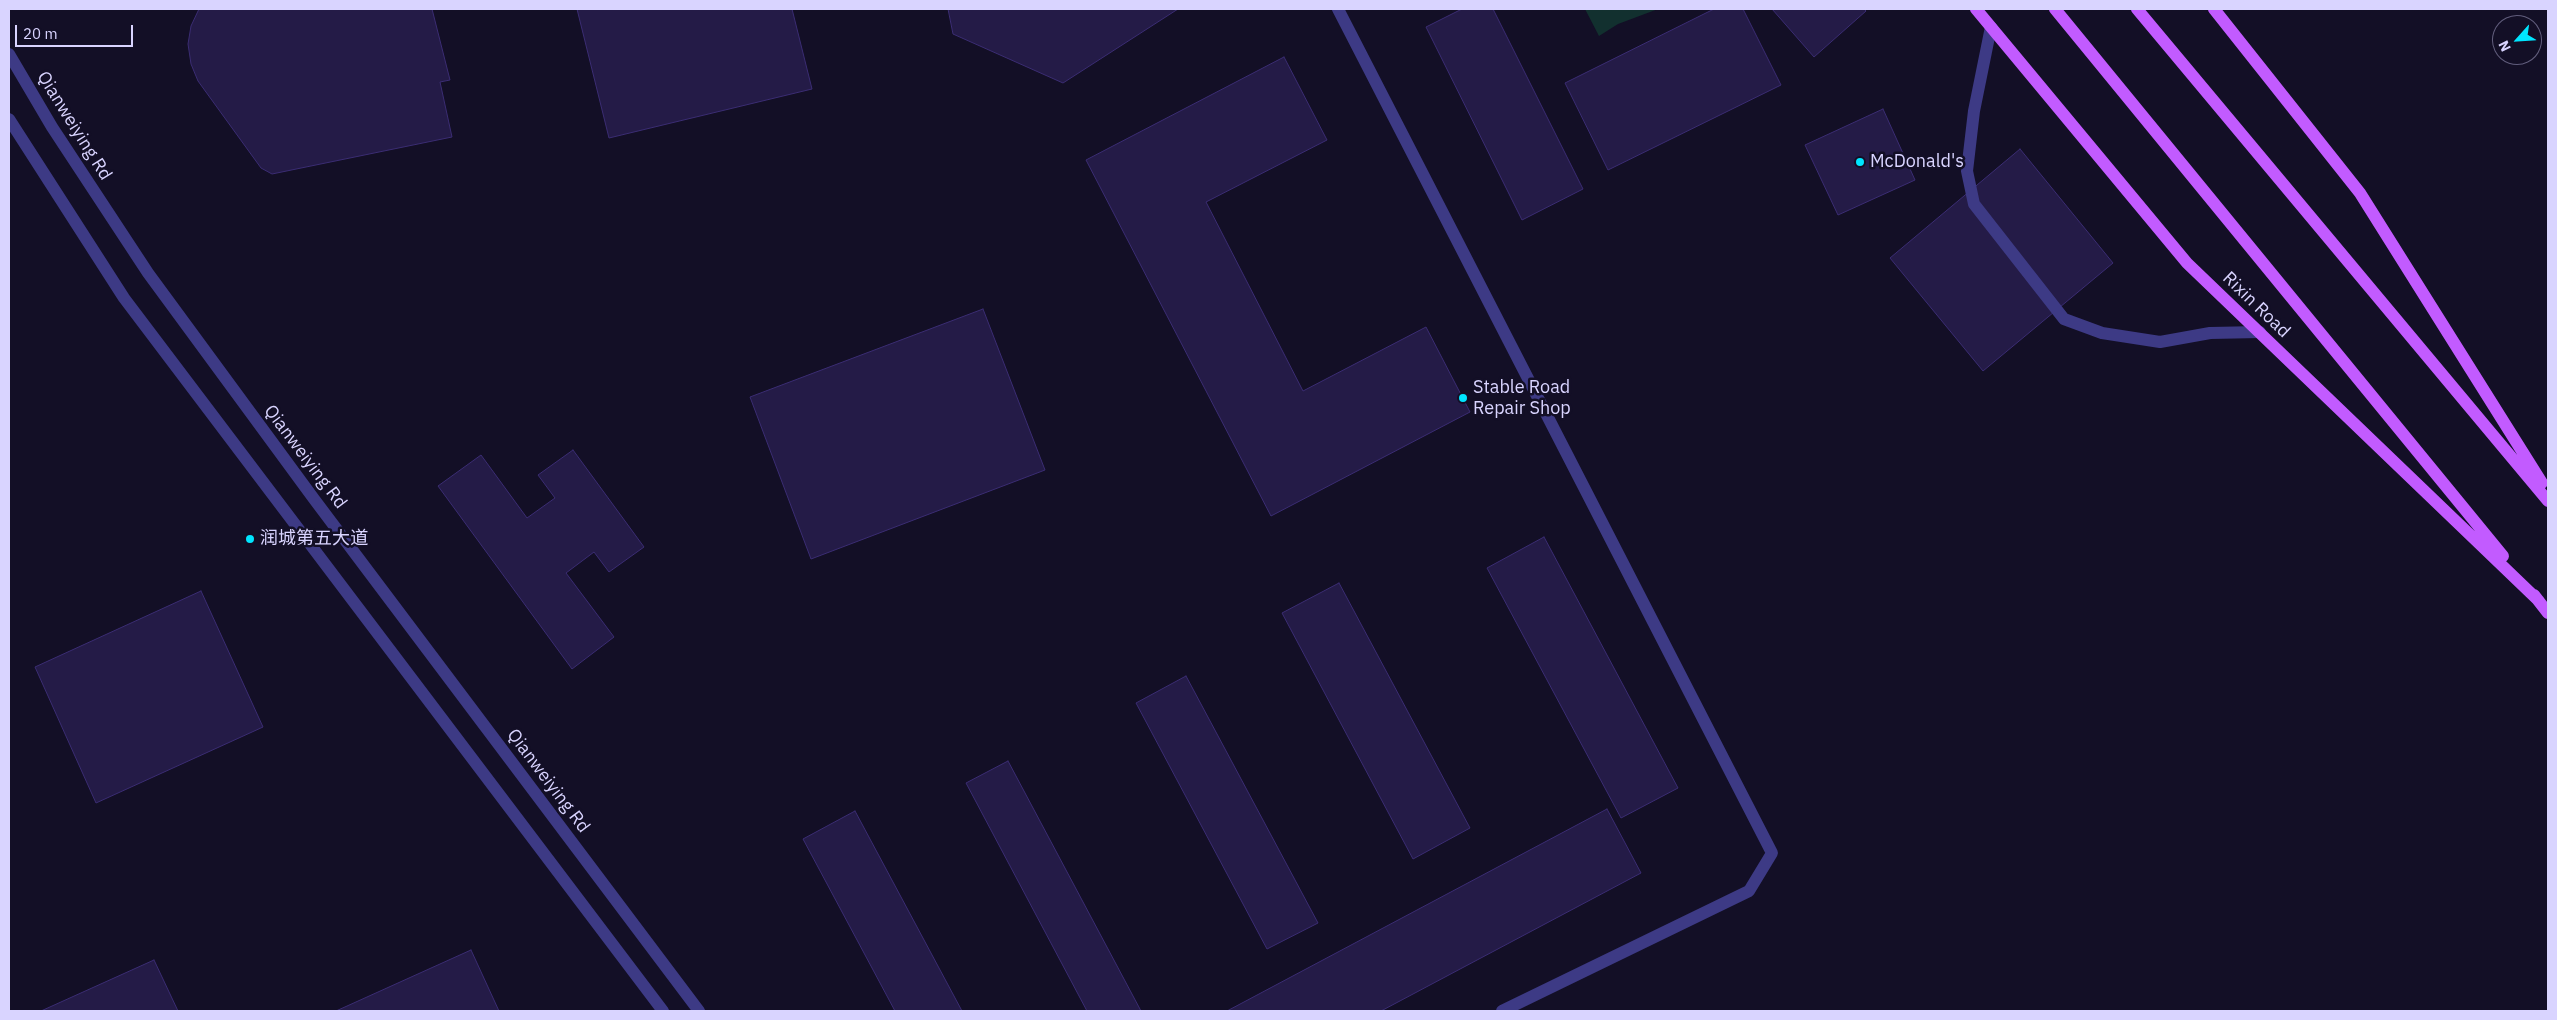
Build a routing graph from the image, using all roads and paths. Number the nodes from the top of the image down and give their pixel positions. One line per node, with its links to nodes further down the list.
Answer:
1 (1338, 9): 16 (street)
2 (1976, 9): 6 (main road, Rixin Road)
3 (2055, 9): 12 (main road, Rixin Road)
4 (2137, 9): 11 (main road)
5 (2214, 9): 10 (main road)
6 (1991, 27): 9 (main road, Rixin Road); 9 (street)
7 (9, 54): 15 (street, Qianweiying Rd)
8 (9, 119): 14 (street)
9 (2260, 332): 12 (main road, Rixin Road)
10 (2548, 493)
11 (2548, 501)
12 (2539, 601): 13 (main road, Rixin Road)
13 (2548, 613)
14 (664, 1011)
15 (699, 1011)
16 (1502, 1011)

